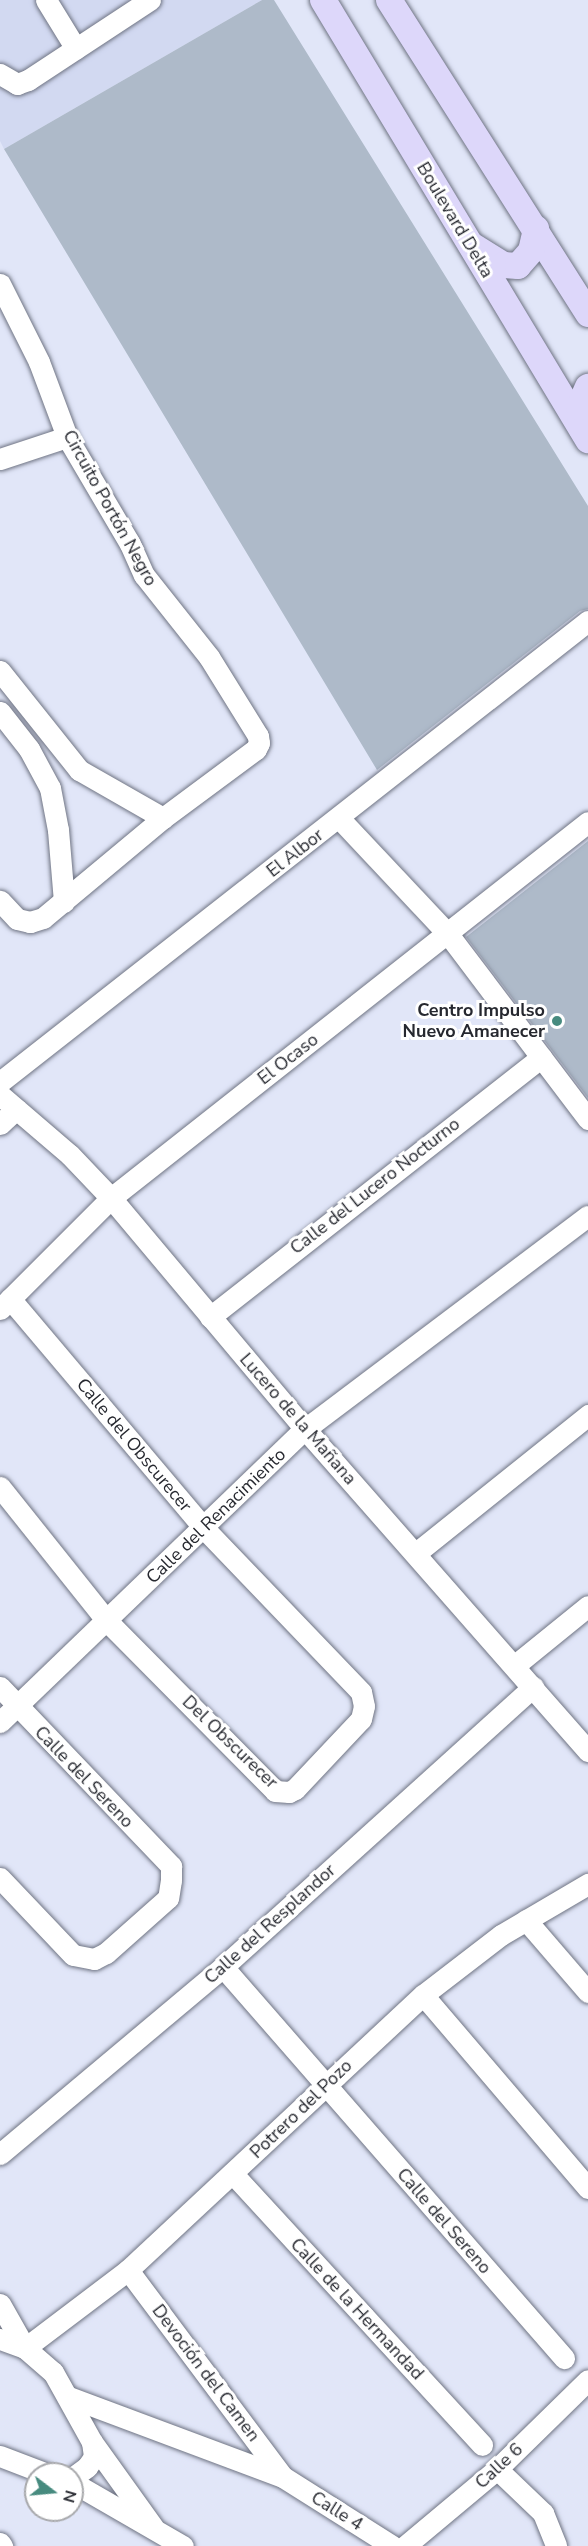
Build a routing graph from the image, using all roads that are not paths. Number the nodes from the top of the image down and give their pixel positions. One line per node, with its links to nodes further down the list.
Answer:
1 (46, 0): 5 (street)
2 (150, 0): 5 (street)
3 (323, 0): 8 (main road, Boulevard Delta)
4 (389, 0): 7 (main road)
5 (76, 49): 6 (street)
6 (0, 74)
7 (536, 229): 8 (main road); 10 (main road)
8 (470, 244): 12 (main road, Boulevard Delta)
9 (0, 284): 13 (street, Circuito Portón Negro)
10 (588, 314)
11 (588, 387): 12 (main road)
12 (585, 435)
13 (68, 437): 14 (street); 20 (street, Circuito Portón Negro)
14 (0, 459)
15 (588, 621): 21 (street, El Albor)
16 (0, 671): 18 (street)
17 (0, 712): 19 (street)
18 (79, 770): 19 (street); 20 (street)
19 (50, 788): 24 (street)
20 (164, 818): 24 (street, Circuito Portón Negro)
21 (339, 818): 25 (street); 27 (street, El Albor)
22 (588, 822): 25 (street, El Ocaso)
23 (0, 901): 24 (street, Circuito Portón Negro)
24 (64, 902)
25 (448, 934): 26 (street); 32 (street, El Ocaso)
26 (541, 1057): 30 (street); 35 (street, Calle del Lucero Nocturno)
27 (0, 1082)
28 (0, 1095): 29 (street, Lucero de la Mañana)
29 (16, 1109): 31 (street); 32 (street, Lucero de la Mañana)
30 (588, 1119)
31 (0, 1124)
32 (111, 1198): 34 (street, El Ocaso); 35 (street, Lucero de la Mañana)
33 (588, 1216): 37 (street, Calle del Renacimiento)
34 (5, 1304): 39 (street, Calle del Obscurecer)
35 (210, 1317): 37 (street, Lucero de la Mañana)
36 (588, 1415): 40 (street)
37 (305, 1429): 39 (street, Calle del Renacimiento); 40 (street, Lucero de la Mañana)
38 (0, 1487): 42 (street)
39 (203, 1527): 42 (street, Calle del Renacimiento); 46 (street, Calle del Obscurecer)
40 (416, 1553): 43 (street, Lucero de la Mañana)
41 (588, 1606): 43 (street)
42 (107, 1621): 46 (street, Del Obscurecer); 47 (street, Calle del Renacimiento)
43 (514, 1665): 45 (street, Lucero de la Mañana)
44 (0, 1687): 47 (street, Calle del Sereno)
45 (533, 1687): 49 (street, Lucero de la Mañana); 53 (street, Calle del Resplandor)
46 (361, 1692)
47 (17, 1707): 48 (street, Calle del Renacimiento); 50 (street, Calle del Sereno)
48 (0, 1722)
49 (588, 1751)
50 (0, 1878)
51 (588, 1884): 52 (street, Potrero del Pozo)
52 (526, 1920): 54 (street); 55 (street, Potrero del Pozo)
53 (223, 1967): 56 (street, Calle del Sereno); 57 (street, Calle del Resplandor)
54 (588, 1992)
55 (423, 1995): 56 (street, Potrero del Pozo); 59 (street)
56 (325, 2084): 58 (street, Potrero del Pozo); 64 (street, Calle del Sereno)
57 (0, 2154)
58 (233, 2174): 60 (street, Potrero del Pozo); 68 (street, Calle de la Hermandad)
59 (588, 2188)
60 (128, 2270): 63 (street, Potrero del Pozo); 73 (street, Devoción del Camen)
61 (0, 2304): 63 (street)
62 (0, 2339): 63 (street)
63 (25, 2348): 66 (street)
64 (564, 2358)
65 (586, 2386): 71 (street, Calle 6)
66 (69, 2397): 67 (street); 73 (street)
67 (92, 2442): 72 (street); 75 (street)
68 (482, 2445)
69 (0, 2456): 70 (street)
70 (24, 2465)
71 (498, 2469): 78 (street, Calle 6); 79 (street)
72 (84, 2470)
73 (283, 2477): 77 (street, Calle 4)
74 (84, 2488): 75 (street)
75 (160, 2539): 76 (street)
76 (183, 2546)
77 (392, 2546)
78 (405, 2546)
79 (556, 2546)

